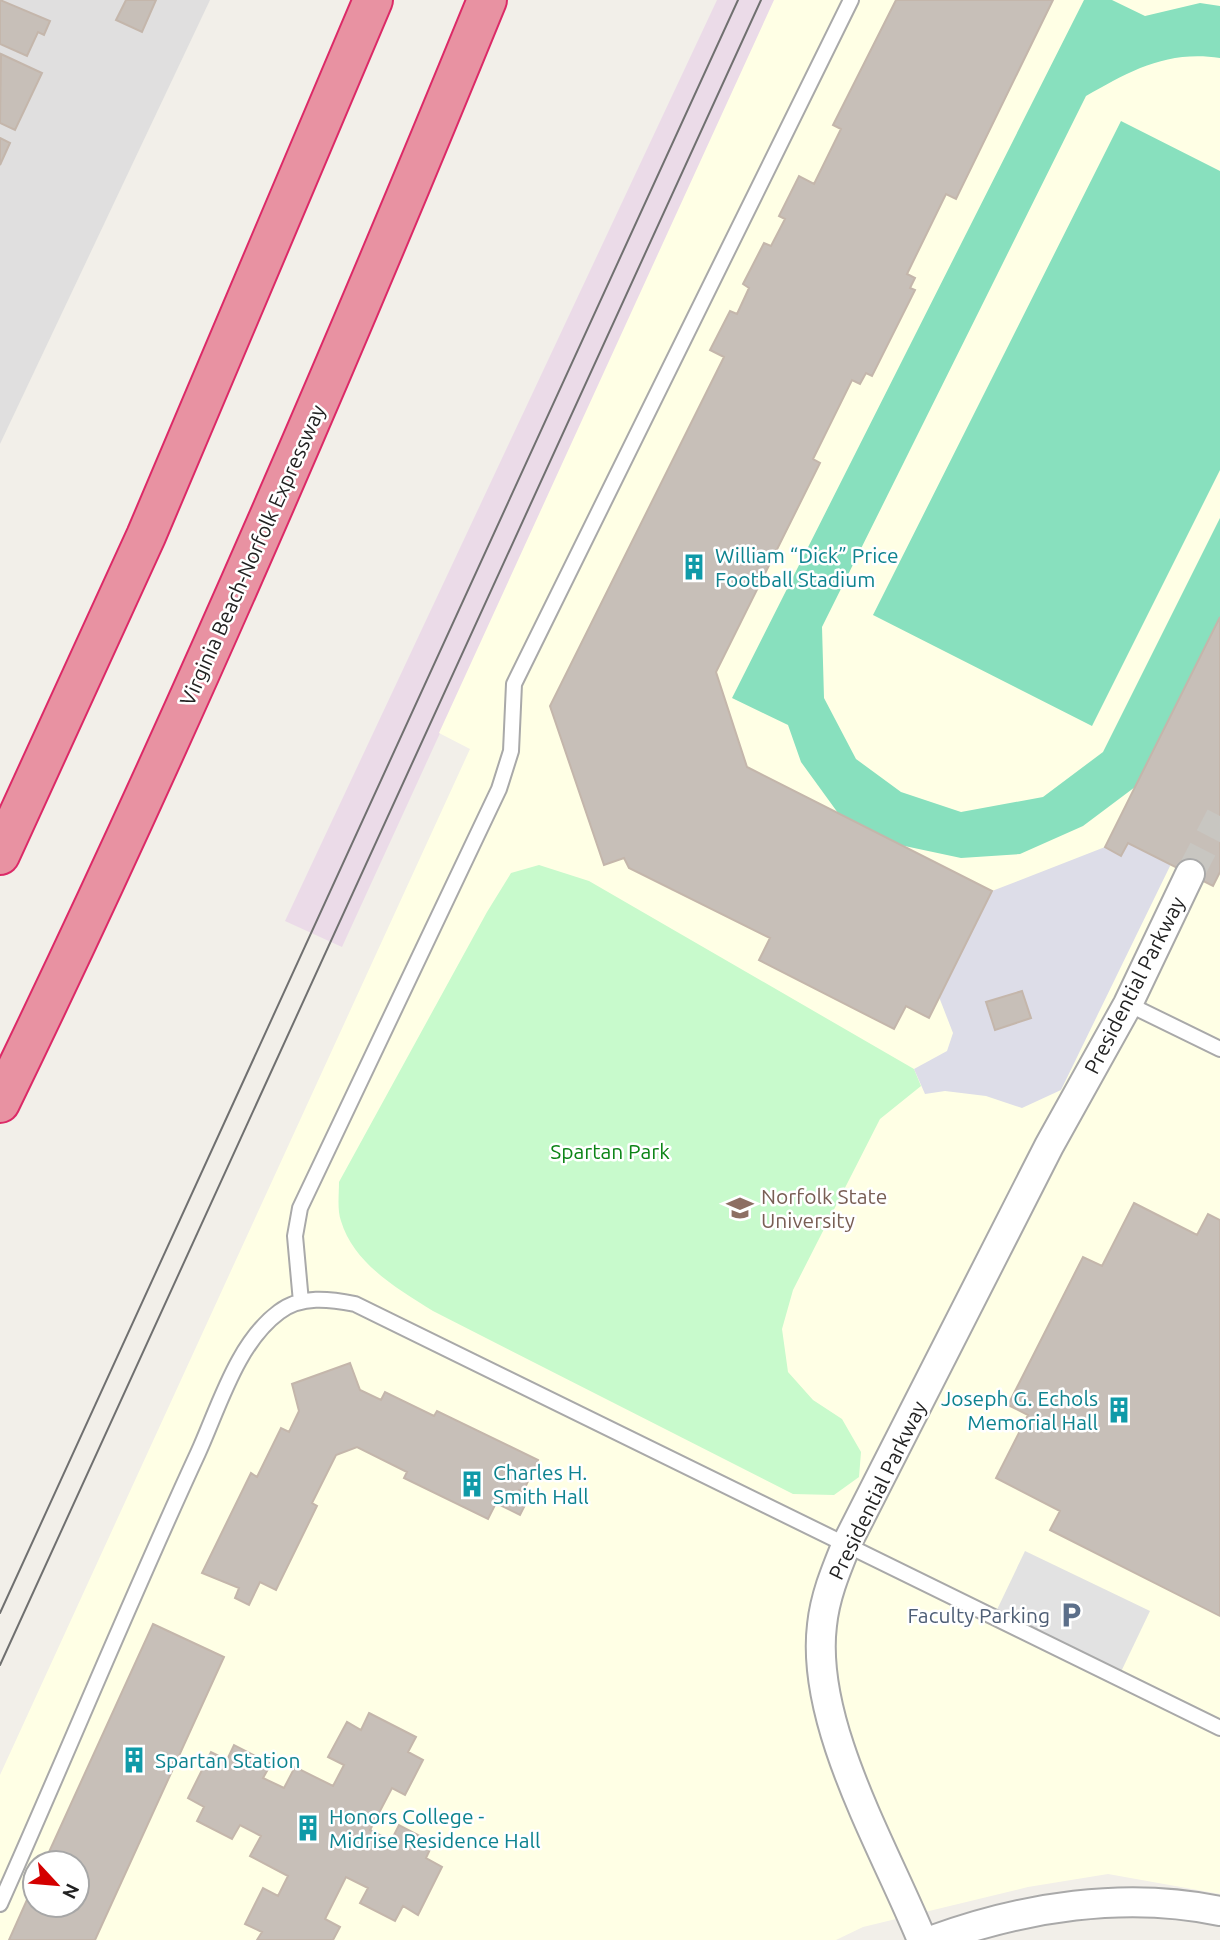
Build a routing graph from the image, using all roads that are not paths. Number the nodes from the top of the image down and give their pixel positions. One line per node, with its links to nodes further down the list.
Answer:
1 (373, 0): 4 (highway)
2 (487, 0): 8 (highway, Virginia Beach-Norfolk Expressway)
3 (851, 0): 9 (lane)
4 (0, 855)
5 (1190, 874): 6 (street, Presidential Parkway)
6 (1128, 1004): 7 (lane); 10 (street, Presidential Parkway)
7 (1220, 1049)
8 (0, 1103)
9 (301, 1302): 10 (lane); 12 (lane)
10 (847, 1543): 11 (lane); 14 (street, Presidential Parkway)
11 (1220, 1728)
12 (0, 1904)
13 (1220, 1911): 15 (street)
14 (922, 1940)
15 (933, 1940)

